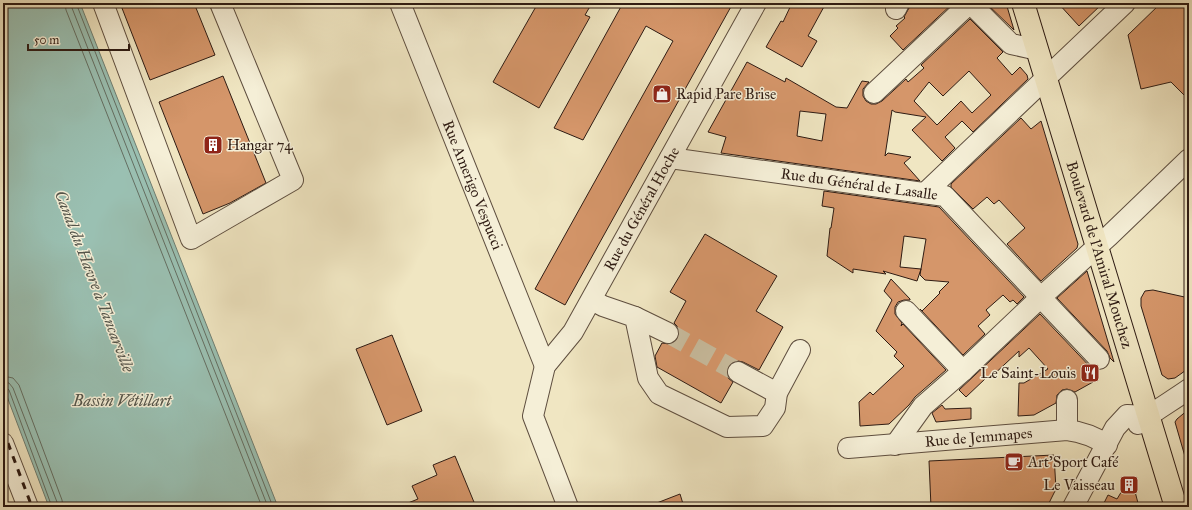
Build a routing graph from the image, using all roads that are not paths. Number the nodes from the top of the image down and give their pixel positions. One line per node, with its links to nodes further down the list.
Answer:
1 (103, 3): 2 (street)
2 (220, 3)
3 (400, 3): 22 (street, Rue Amerigo Vespucci)
4 (756, 3): 11 (street, Rue du Général Hoche)
5 (970, 3): 8 (street); 10 (street)
6 (1023, 3): 8 (main road, Boulevard de l'Amiral Mouchez)
7 (1125, 3): 9 (street)
8 (1036, 46): 9 (main road, Boulevard de l'Amiral Mouchez)
9 (1051, 73): 13 (street); 14 (main road, Boulevard de l'Amiral Mouchez)
10 (874, 94)
11 (670, 158): 13 (street, Rue du Général de Lasalle); 16 (street, Rue du Général Hoche)
12 (1189, 159): 14 (street)
13 (925, 193): 15 (street, Rue du Général de Lasalle)
14 (1096, 246): 15 (street); 28 (main road, Boulevard de l'Amiral Mouchez)
15 (1041, 297): 21 (street, Rue du Général de Lasalle); 23 (street)
16 (592, 300): 18 (street); 22 (street, Rue du Général Hoche)
17 (906, 311): 23 (street)
18 (636, 317): 19 (street); 26 (street)
19 (668, 333)
20 (800, 350): 26 (street)
21 (1099, 359)
22 (545, 366): 35 (street, Rue du Général Hoche)
23 (963, 371): 31 (street)
24 (738, 372): 26 (street)
25 (1189, 389): 28 (street)
26 (777, 393)
27 (1066, 400): 29 (street)
28 (1148, 416): 32 (street); 37 (main road, Boulevard de l'Amiral Mouchez)
29 (1068, 430): 31 (street, Rue de Jemmapes); 32 (street, Rue de Jemmapes)
30 (3, 443): 34 (street)
31 (895, 445): 33 (street, Rue de Jemmapes)
32 (1107, 445): 36 (street)
33 (848, 448)
34 (28, 507)
35 (568, 507)
36 (1073, 507)
37 (1176, 507)

